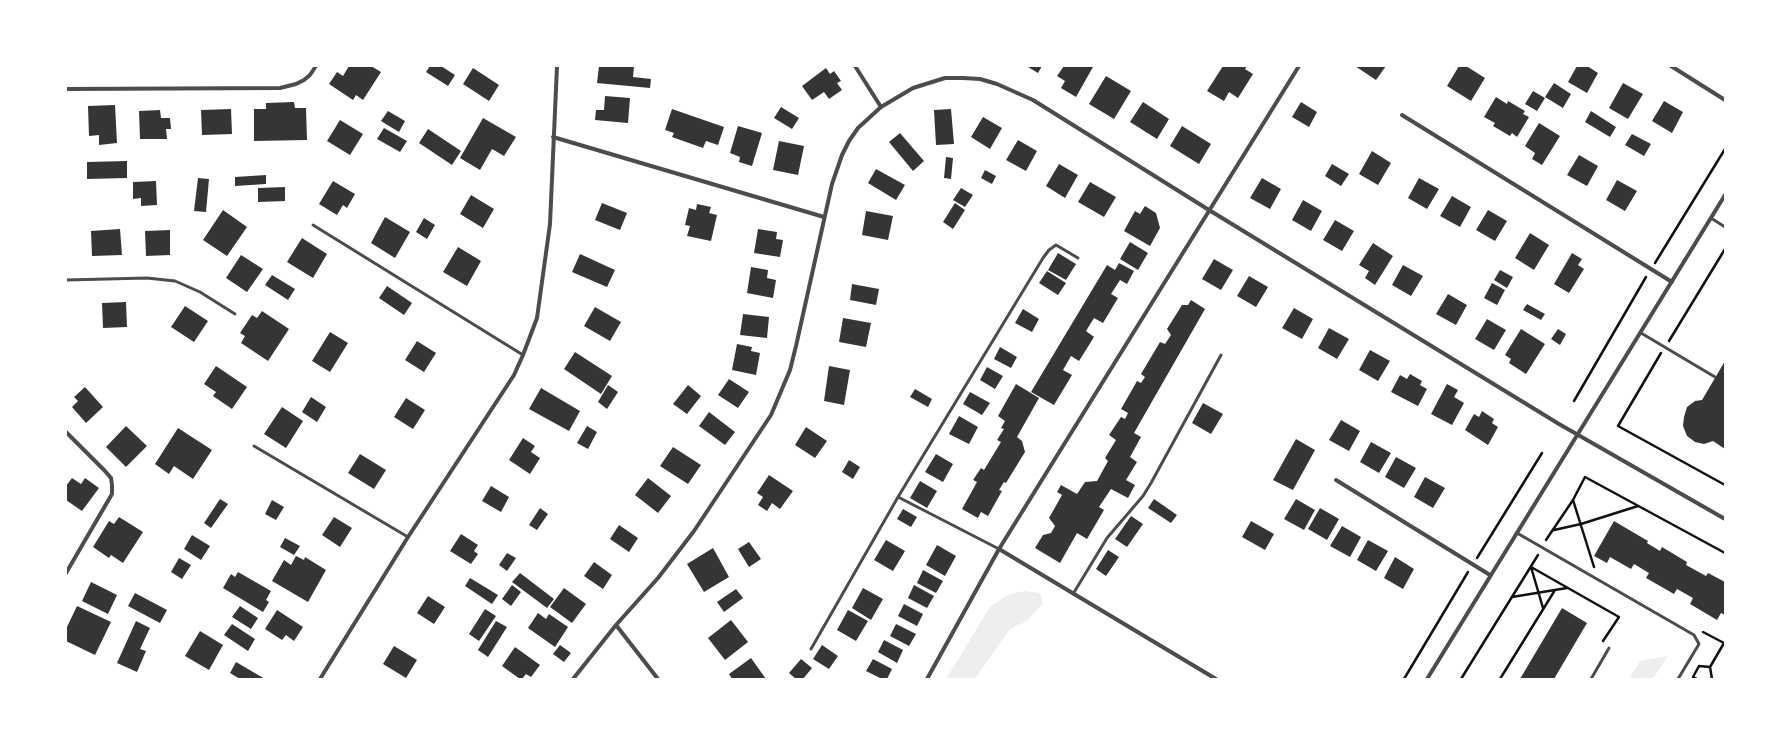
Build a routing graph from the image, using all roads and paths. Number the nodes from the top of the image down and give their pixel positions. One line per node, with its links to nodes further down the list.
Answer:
1 (316, 66): 6 (street)
2 (558, 66): 10 (street)
3 (855, 66): 8 (street)
4 (1299, 66): 12 (street)
5 (1671, 66): 7 (street)
6 (66, 88)
7 (1725, 100)
8 (881, 107): 12 (street); 13 (street)
9 (1402, 115): 20 (street)
10 (553, 137): 13 (street); 24 (street)
11 (1725, 195): 14 (street)
12 (1209, 210): 28 (street); 41 (street)
13 (824, 217): 53 (street)
14 (1712, 218): 16 (lane); 20 (street)
15 (313, 225): 24 (lane)
16 (1725, 226)
17 (1725, 249): 23 (path)
18 (1078, 258): 32 (lane)
19 (66, 280): 21 (lane)
20 (1672, 282): 22 (street)
21 (235, 314)
22 (1641, 333): 23 (lane); 28 (street)
23 (1664, 348): 26 (lane); 31 (path)
24 (523, 355): 39 (street)
25 (1221, 355): 50 (lane)
26 (1716, 377)
27 (66, 432): 45 (street)
28 (1578, 435): 35 (street); 38 (street)
29 (254, 446): 39 (lane)
30 (1336, 480): 46 (street)
31 (1725, 485)
32 (898, 497): 41 (lane); 56 (lane)
33 (1572, 500): 34 (path); 36 (path); 37 (path)
34 (1639, 506): 36 (path); 42 (path)
35 (1725, 519)
36 (1581, 524): 37 (path); 44 (path)
37 (1554, 530): 40 (path)
38 (1518, 533): 40 (lane); 46 (street)
39 (408, 537): 58 (street)
40 (1542, 548): 43 (path); 67 (lane)
41 (999, 549): 50 (street); 61 (street)
42 (1725, 553)
43 (1531, 567): 47 (path); 49 (path); 51 (path)
44 (1595, 569)
45 (66, 573)
46 (1490, 575): 63 (street)
47 (1568, 588): 48 (path); 54 (path)
48 (1555, 590): 49 (path); 52 (path)
49 (1538, 593): 51 (path); 52 (path)
50 (1073, 594): 62 (street)
51 (1512, 598): 64 (path)
52 (1544, 609): 65 (path)
53 (616, 625): 59 (street); 60 (street)
54 (1599, 648)
55 (1610, 648): 66 (lane)
56 (811, 649)
57 (1710, 667): 68 (path)
58 (320, 679)
59 (573, 679)
60 (658, 679)
61 (927, 679)
62 (1216, 679)
63 (1427, 679)
64 (1462, 679)
65 (1500, 679)
66 (1591, 679)
67 (1678, 679)
68 (1712, 679)

